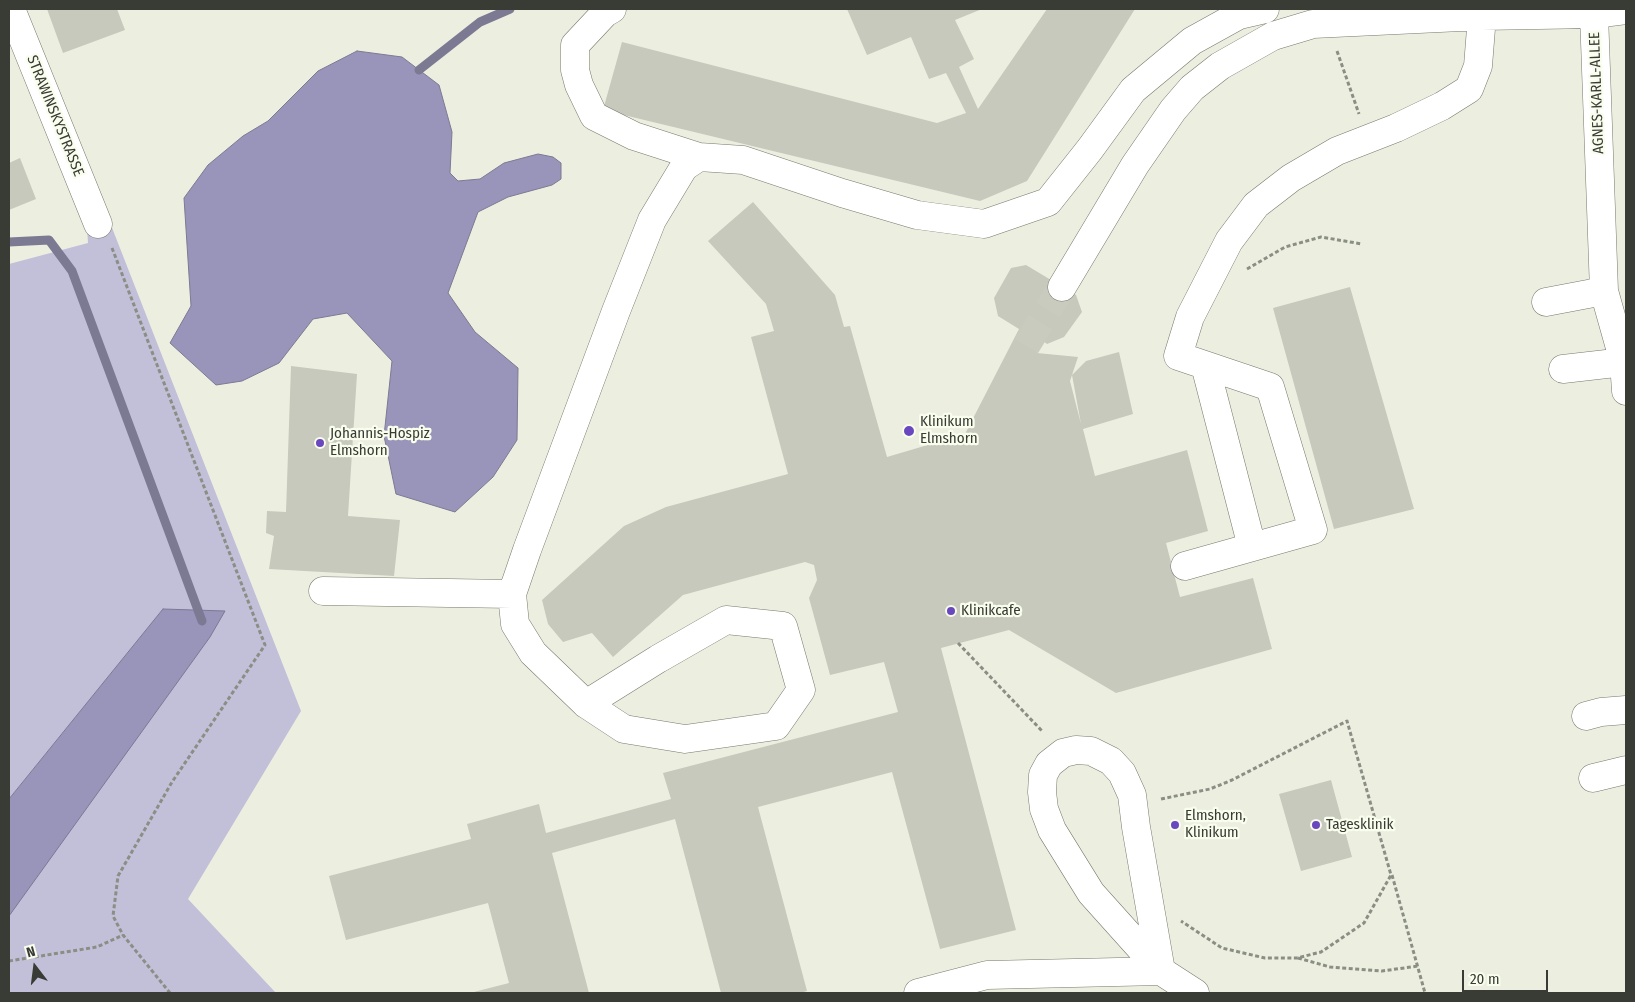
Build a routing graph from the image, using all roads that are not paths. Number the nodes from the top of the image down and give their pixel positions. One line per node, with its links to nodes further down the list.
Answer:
1 (11, 9): 9 (street, STRAWINSKYSTRASSE)
2 (612, 9): 8 (street)
3 (1265, 9): 8 (street)
4 (1626, 10): 5 (street)
5 (1594, 14): 7 (street, AGNES-KARLL-ALLEE); 11 (street, AGNES-KARLL-ALLEE)
6 (1313, 15): 7 (street, AGNES-KARLL-ALLEE); 10 (street, AGNES-KARLL-ALLEE)
7 (1482, 16): 14 (street)
8 (699, 157): 20 (street)
9 (98, 224)
10 (1062, 287)
11 (1604, 291): 12 (street); 13 (street, AGNES-KARLL-ALLEE)
12 (1546, 302)
13 (1624, 362): 15 (street); 16 (street, AGNES-KARLL-ALLEE)
14 (1205, 365): 17 (street); 17 (street)
15 (1563, 369)
16 (1626, 391)
17 (1252, 547): 18 (street)
18 (1185, 566)
19 (323, 591): 20 (street)
20 (512, 594): 21 (street)
21 (586, 704): 21 (street)
22 (1626, 710): 23 (street)
23 (1586, 716)
24 (1626, 770): 25 (street)
25 (1593, 778)
26 (1161, 971): 26 (street); 27 (street); 28 (street)
27 (918, 993)
28 (1195, 993)

